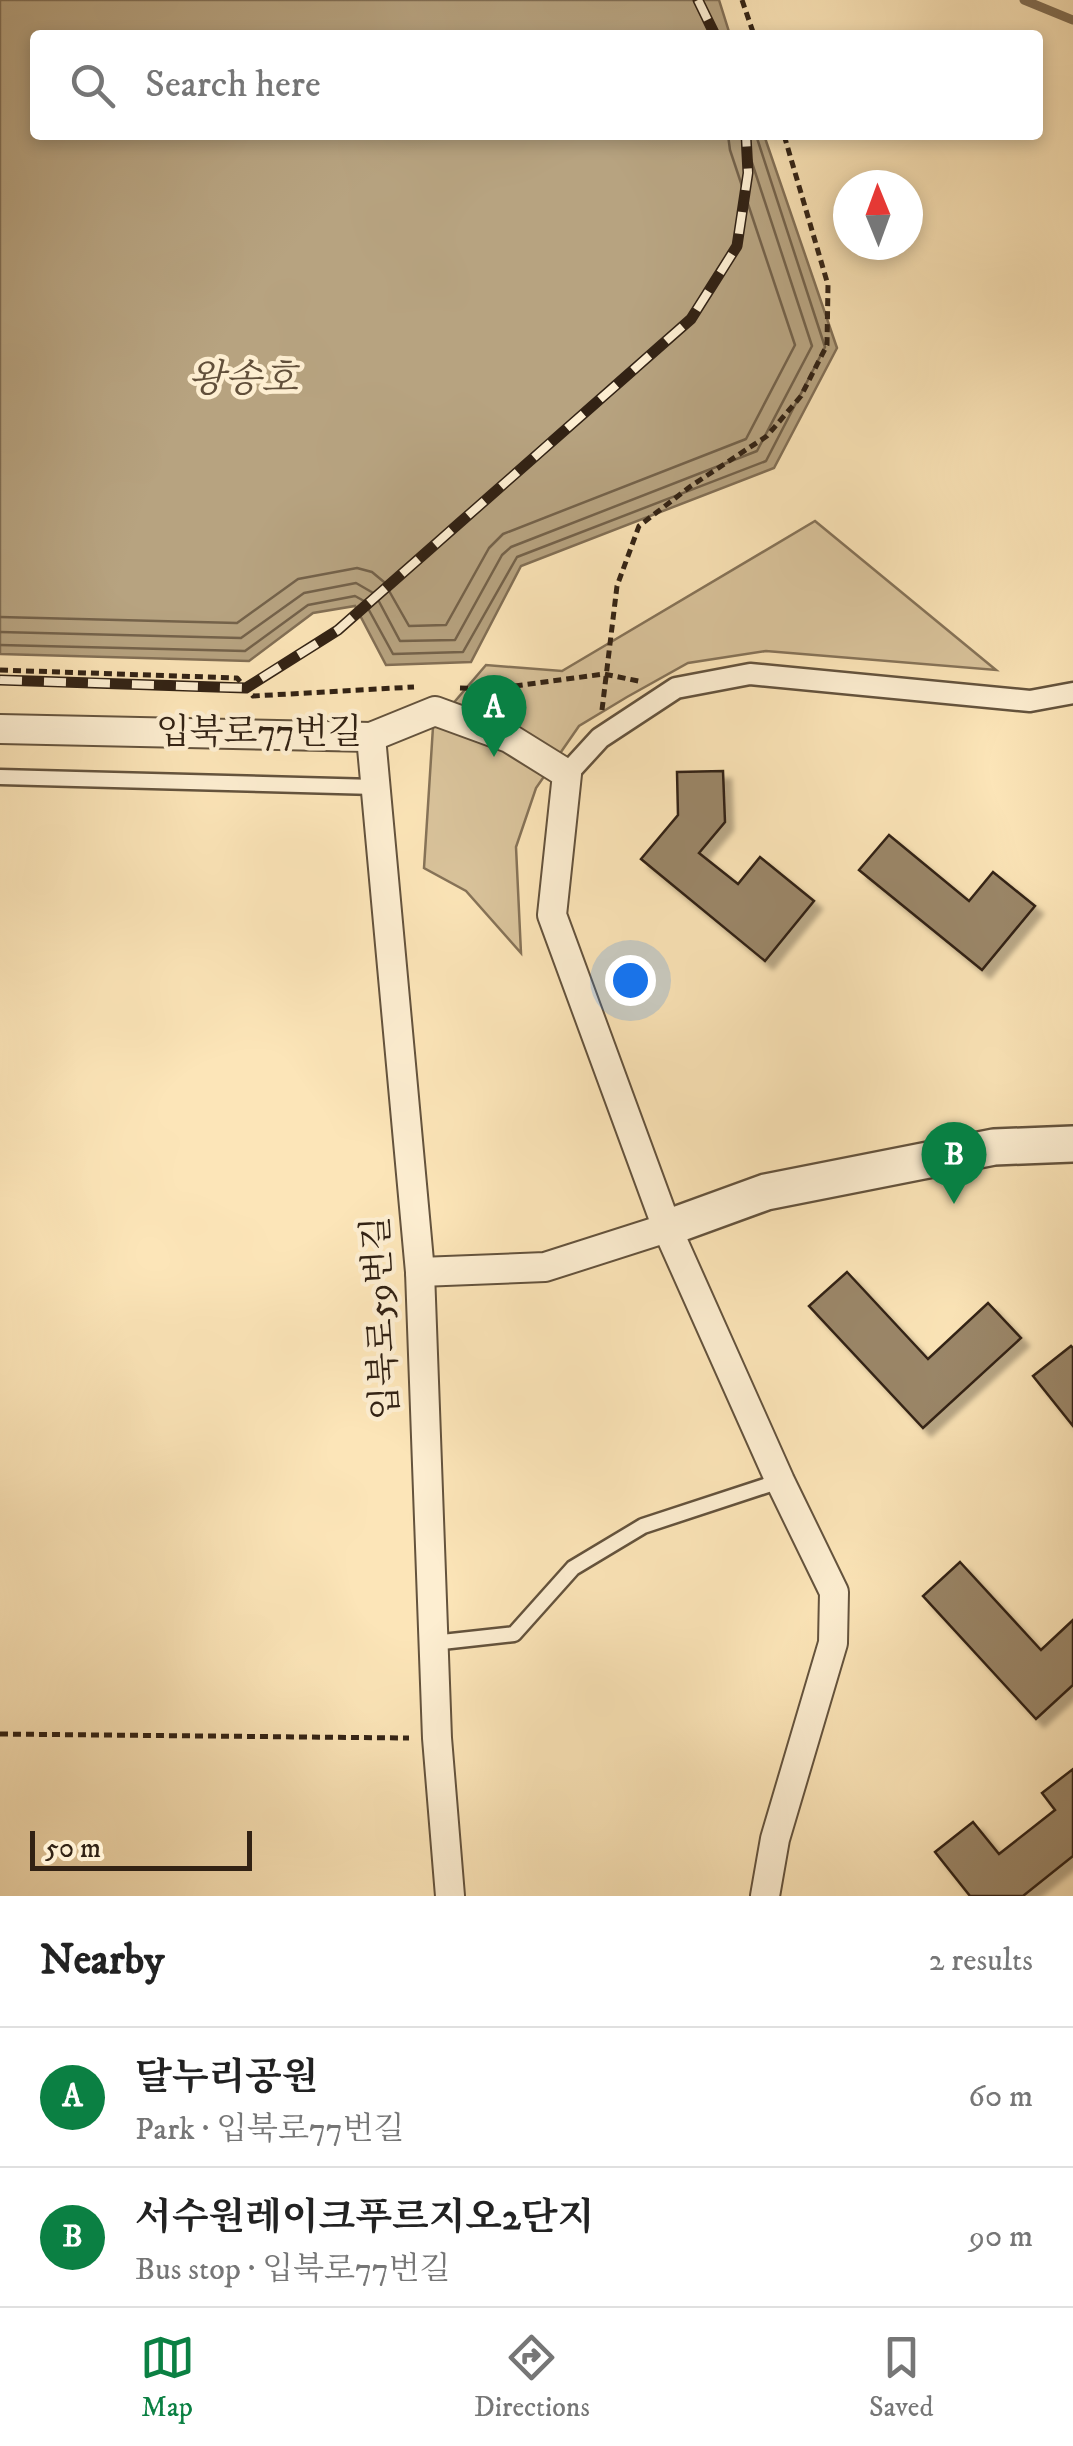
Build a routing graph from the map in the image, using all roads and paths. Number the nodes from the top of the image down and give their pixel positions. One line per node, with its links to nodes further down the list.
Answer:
1 (742, 0): 2 (path)
2 (752, 30)
3 (785, 140): 5 (path)
4 (0, 670): 10 (path)
5 (604, 674): 7 (path); 8 (path); 13 (path)
6 (457, 688): 8 (path)
7 (676, 688): 9 (street); 13 (street)
8 (493, 689): 10 (path)
9 (1073, 693)
10 (428, 699): 12 (street, 입북로77번길); 14 (street)
11 (0, 729): 12 (street, 입북로77번길)
12 (370, 737): 16 (street, 입북로59번길)
13 (600, 738): 14 (street)
14 (567, 774): 18 (street)
15 (0, 776): 16 (lane)
16 (375, 787): 19 (street, 입북로59번길)
17 (1073, 1144): 18 (street)
18 (667, 1228): 19 (street); 20 (street)
19 (420, 1272): 21 (street, 입북로59번길)
20 (780, 1481): 21 (lane); 25 (street)
21 (433, 1642): 23 (street, 입북로59번길)
22 (0, 1734): 23 (path)
23 (437, 1738): 24 (street, 입북로59번길)
24 (450, 1896)
25 (765, 1896)

